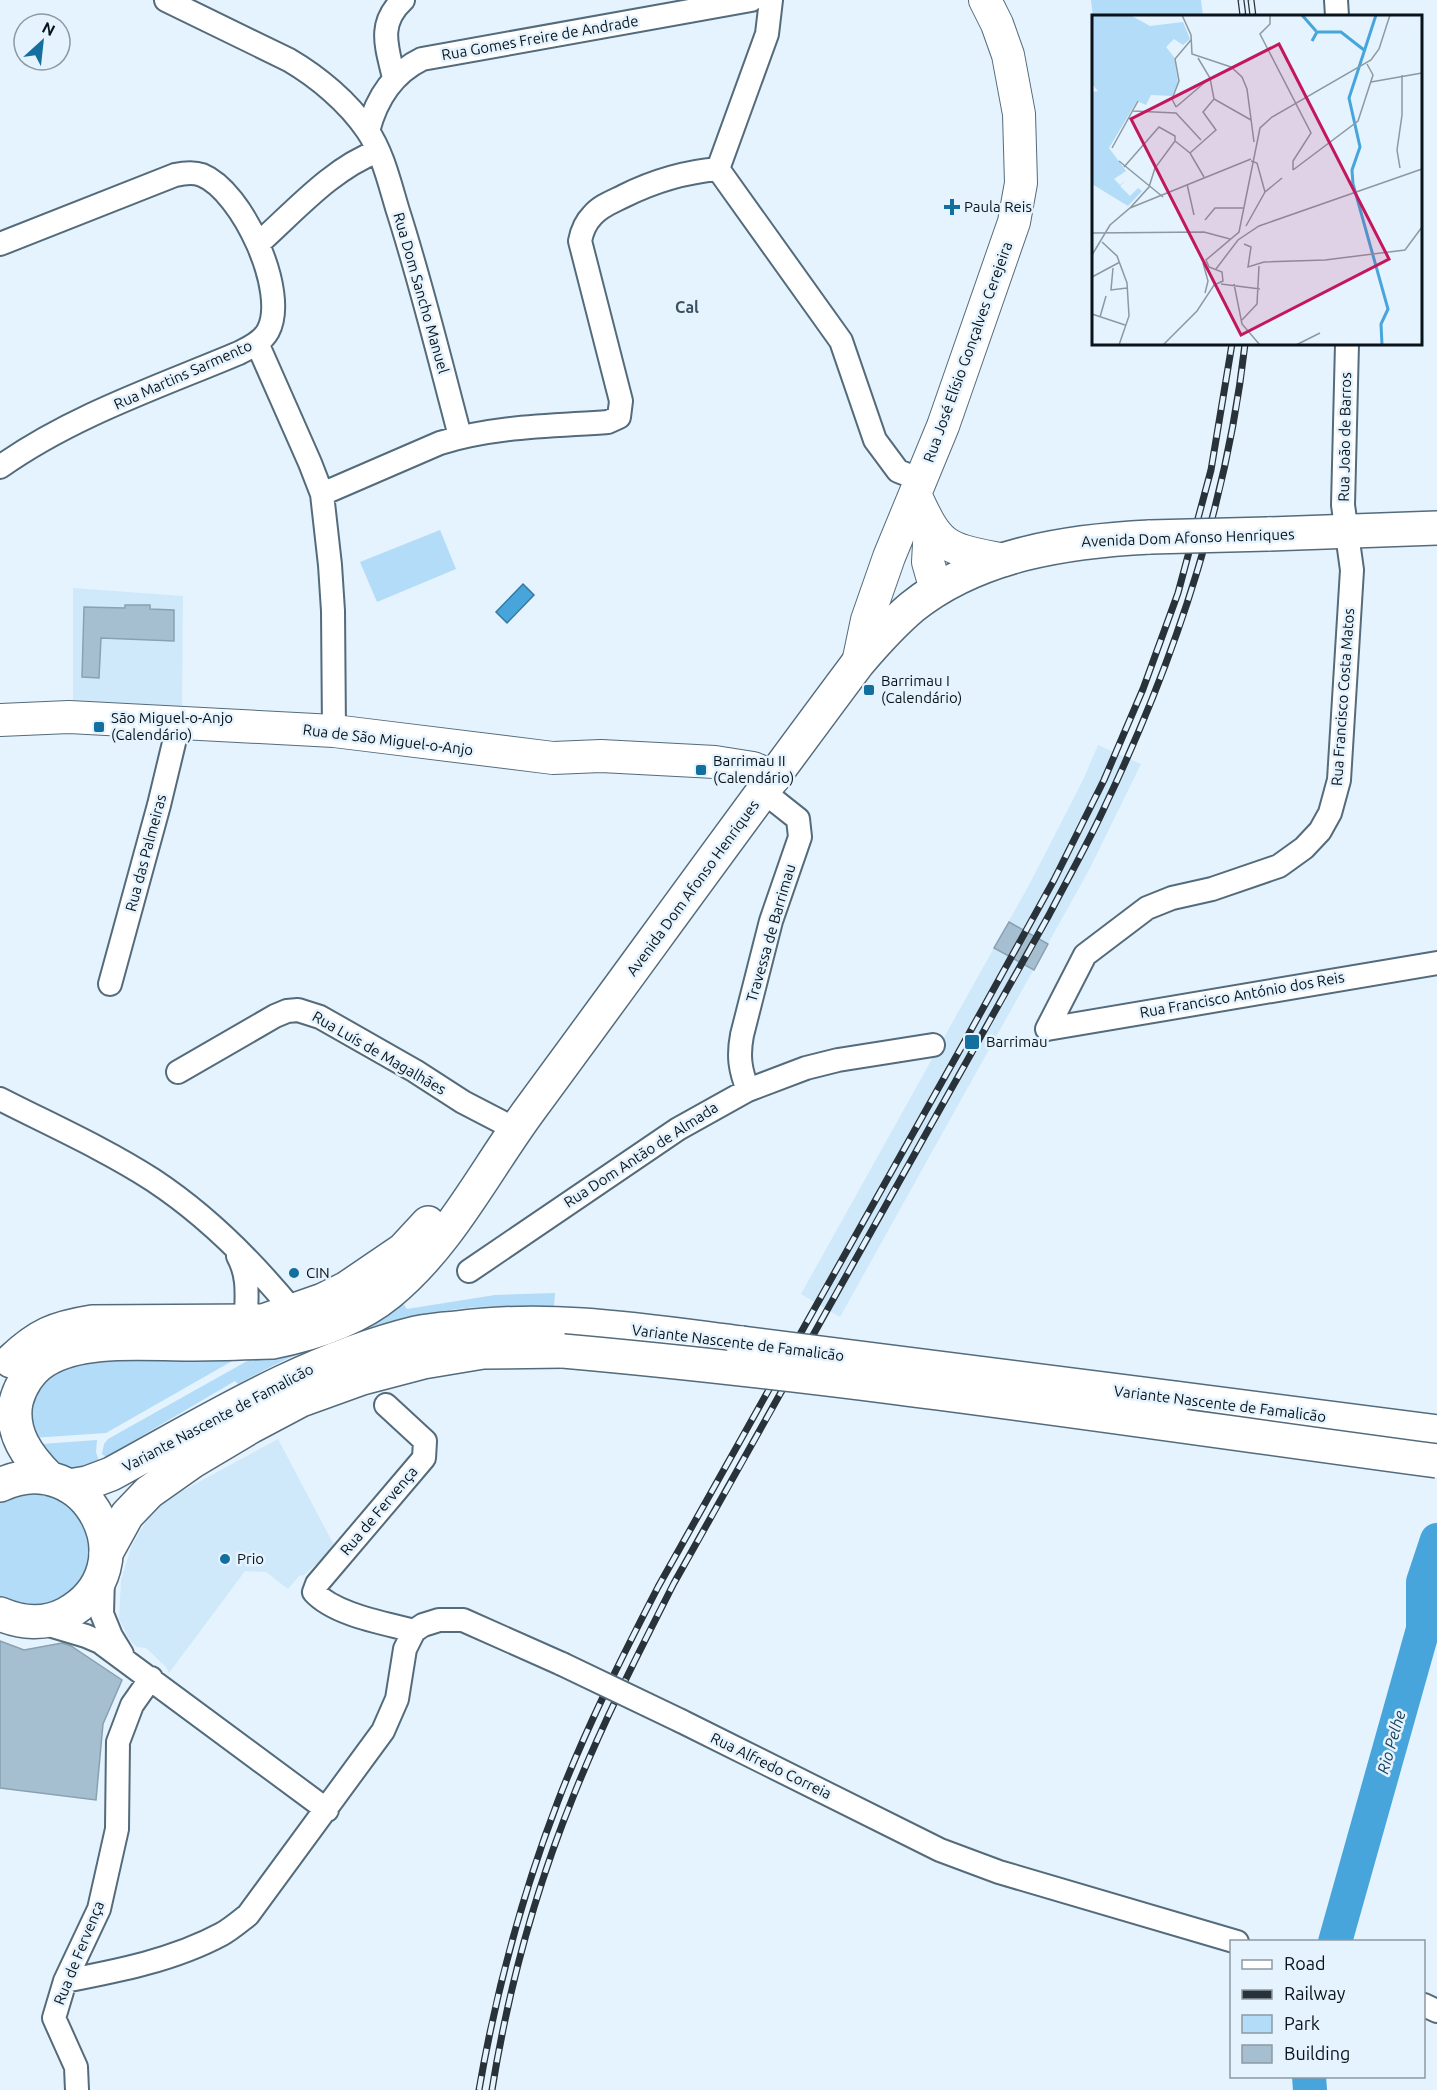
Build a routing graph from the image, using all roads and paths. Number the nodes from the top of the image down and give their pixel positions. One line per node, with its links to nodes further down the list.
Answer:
1 (166, 0): 9 (street, Rua Dom Sancho Manuel)
2 (403, 0): 8 (street)
3 (751, 0): 8 (street, Rua Gomes Freire de Andrade)
4 (771, 0): 10 (street)
5 (984, 0): 17 (main road, Rua José Elísio Gonçalves Cerejeira)
6 (1336, 0): 7 (street)
7 (1337, 15)
8 (394, 78): 9 (street, Rua Gomes Freire de Andrade)
9 (373, 141): 12 (street); 15 (street, Rua Dom Sancho Manuel)
10 (718, 169): 15 (street); 17 (street)
11 (0, 244): 12 (street, Rua Martins Sarmento)
12 (258, 244): 13 (street, Rua Martins Sarmento)
13 (257, 344): 16 (street, Rua Martins Sarmento); 18 (street)
14 (1347, 345): 21 (street, Rua João de Barros)
15 (460, 436): 18 (street)
16 (0, 467)
17 (918, 487): 19 (main road); 22 (main road, Rua José Elísio Gonçalves Cerejeira)
18 (322, 494): 28 (street)
19 (930, 527): 23 (main road); 24 (main road)
20 (1437, 528): 21 (main road, Avenida Dom Afonso Henriques)
21 (1345, 531): 23 (main road, Avenida Dom Afonso Henriques, bridge); 32 (street, Rua Francisco Costa Matos)
22 (889, 557): 24 (main road); 25 (main road, Rua José Elísio Gonçalves Cerejeira)
23 (1004, 560): 24 (main road, Avenida Dom Afonso Henriques)
24 (924, 599): 25 (main road, Avenida Dom Afonso Henriques)
25 (858, 663): 29 (main road, Avenida Dom Afonso Henriques)
26 (0, 720): 27 (main road, Rua de São Miguel-o-Anjo)
27 (179, 722): 28 (main road, Rua de São Miguel-o-Anjo); 31 (street, Rua das Palmeiras)
28 (334, 731): 29 (main road, Rua de São Miguel-o-Anjo)
29 (769, 784): 35 (street, Travessa de Barrimau); 37 (main road, Avenida Dom Afonso Henriques)
30 (1437, 963): 32 (street, Rua Francisco António dos Reis)
31 (110, 984)
32 (1047, 1029)
33 (933, 1045): 35 (street, Rua Dom Antão de Almada)
34 (178, 1072): 37 (street, Rua Luís de Magalhães)
35 (748, 1090): 39 (street, Rua Dom Antão de Almada)
36 (0, 1099): 38 (street)
37 (509, 1138): 40 (main road, Avenida Dom Afonso Henriques)
38 (231, 1245): 40 (street); 40 (street)
39 (469, 1270)
40 (269, 1324): 42 (main road, Avenida Dom Afonso Henriques); 46 (main road, Avenida Dom Afonso Henriques)
41 (564, 1337): 44 (main road, Variante Nascente de Famalicão, bridge); 45 (main road, Variante Nascente de Famalicão, bridge); 46 (main road, Variante Nascente de Famalicão); 48 (main road, Variante Nascente de Famalicão)
42 (0, 1379)
43 (386, 1405): 51 (street, Rua de Fervença)
44 (1437, 1432)
45 (1437, 1461)
46 (59, 1482): 47 (main road); 48 (main road, Avenida Dom Afonso Henriques)
47 (0, 1485)
48 (104, 1563): 50 (main road); 52 (street)
49 (0, 1614): 50 (main road)
50 (38, 1622): 52 (street)
51 (414, 1631): 54 (street); 55 (street, Rua Alfredo Correia, bridge)
52 (126, 1660): 53 (street)
53 (151, 1678): 54 (street); 56 (street, Rua de Fervença)
54 (327, 1810): 56 (street)
55 (1234, 1940)
56 (65, 1981): 57 (street, Rua de Fervença)
57 (77, 2090)

